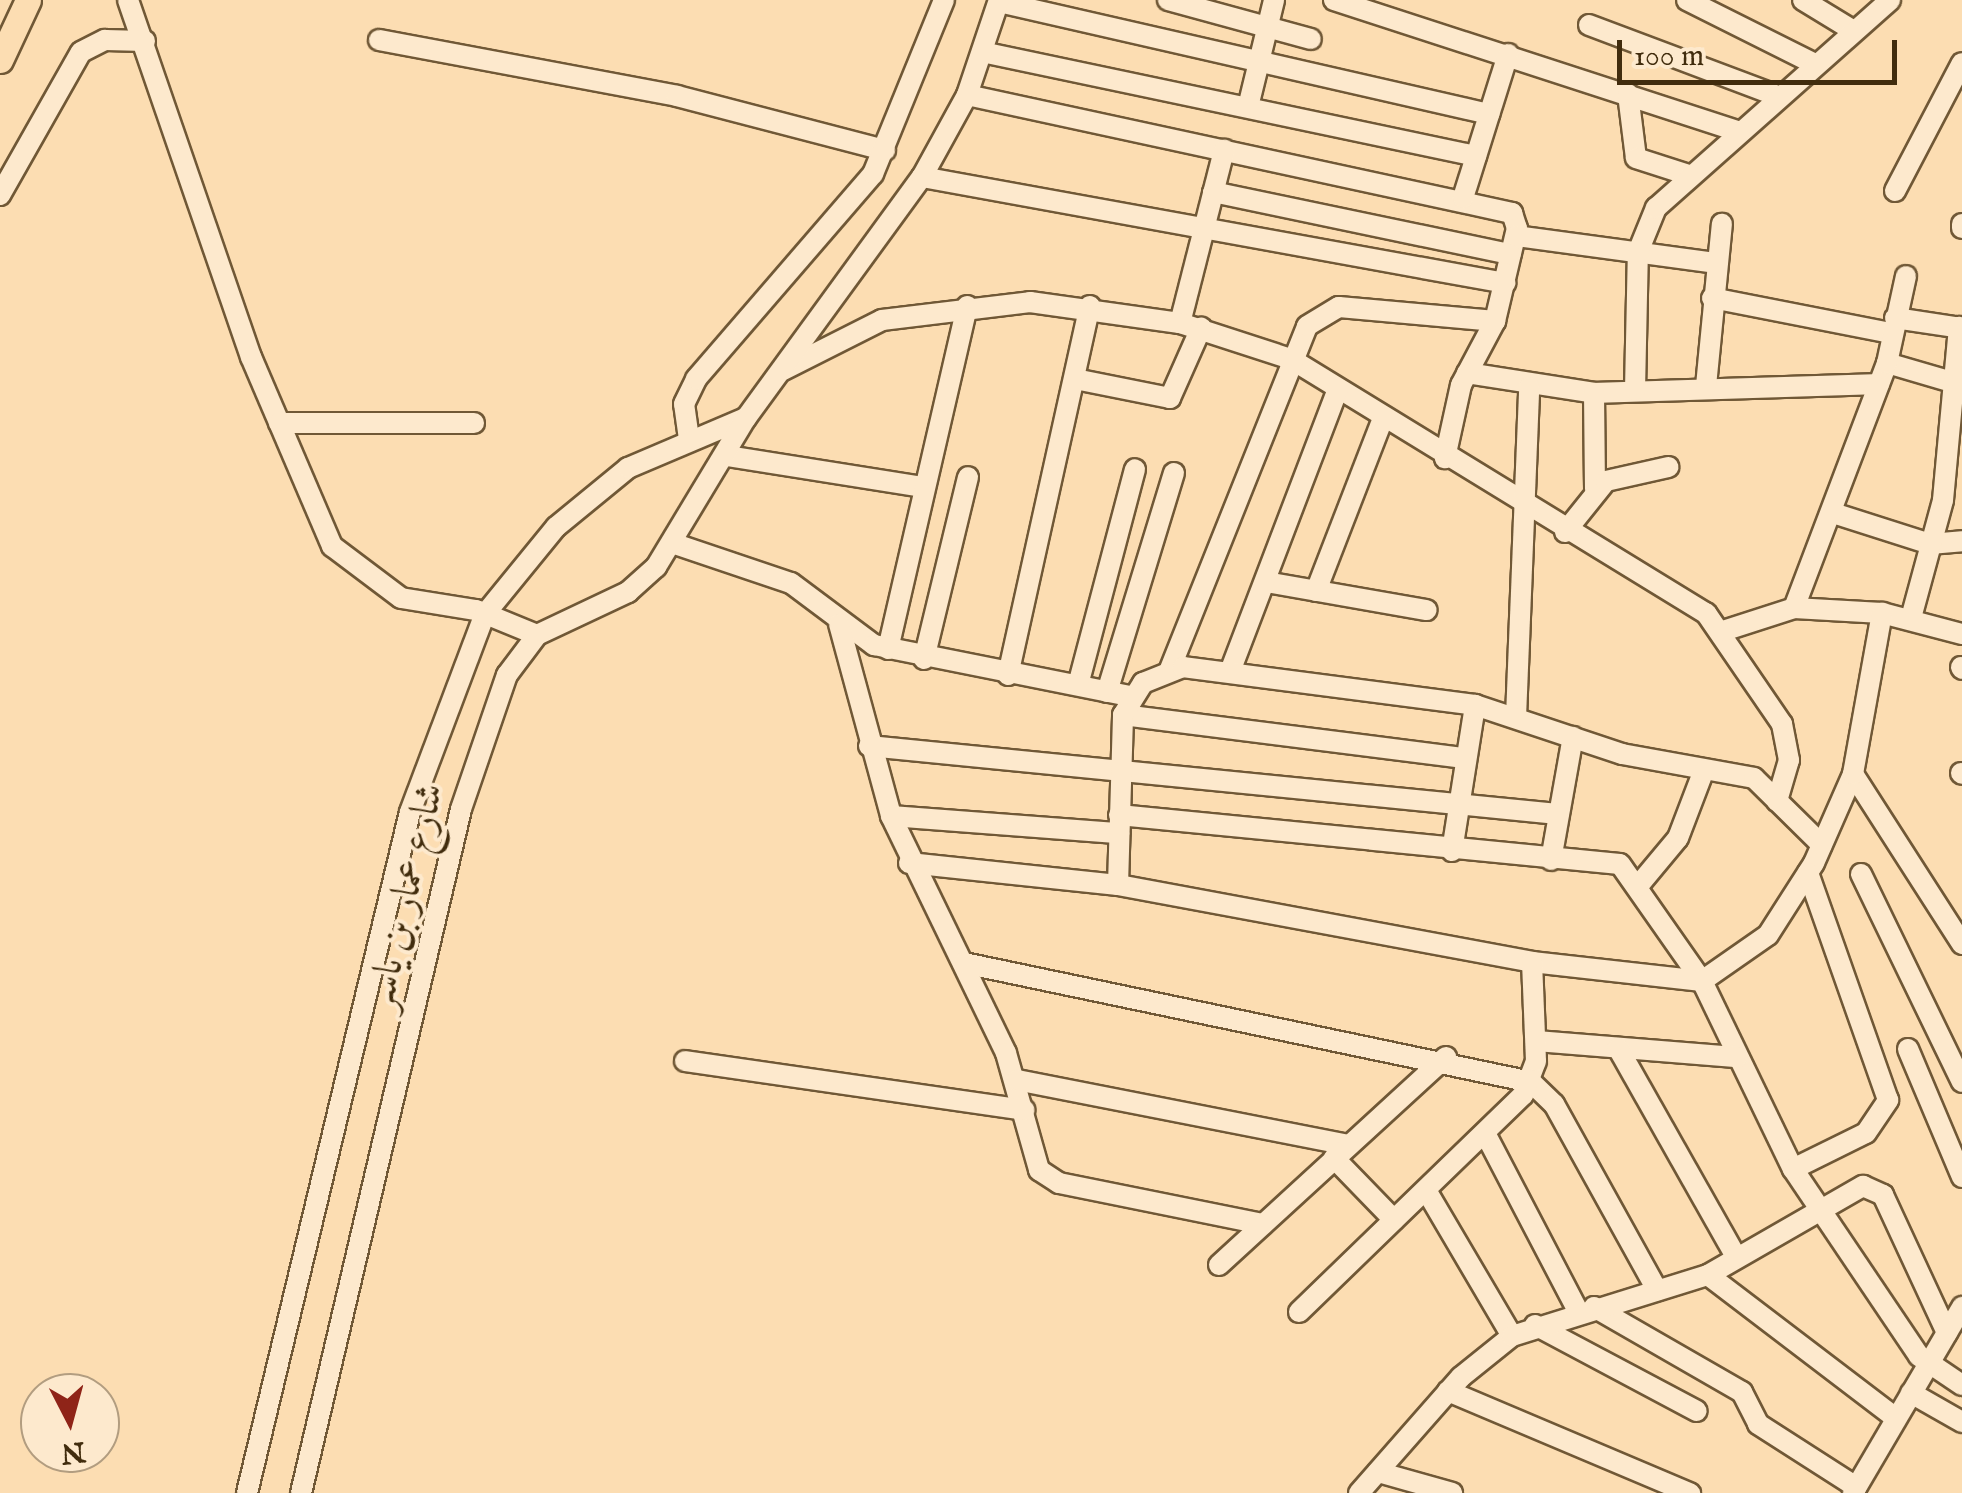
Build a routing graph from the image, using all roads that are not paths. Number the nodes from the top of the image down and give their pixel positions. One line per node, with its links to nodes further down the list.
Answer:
1 (28, 0): 19 (main road)
2 (128, 0): 16 (street)
3 (944, 0): 30 (street)
4 (1168, 0): 12 (street)
5 (1274, 0): 12 (street)
6 (1334, 0): 18 (street)
7 (1687, 0): 22 (street)
8 (1803, 0): 13 (street)
9 (1890, 0): 13 (street)
10 (999, 1): 17 (street, شارع عمار بن ياسر); 20 (street)
11 (1590, 25): 26 (street)
12 (1267, 26): 14 (street); 20 (street)
13 (1854, 31): 22 (street)
14 (1312, 38)
15 (378, 40): 30 (street)
16 (145, 41): 37 (street); 67 (street)
17 (982, 52): 25 (street, شارع عمار بن ياسر); 27 (street)
18 (1508, 54): 24 (street); 28 (street)
19 (0, 60)
20 (1258, 60): 27 (street); 28 (street)
21 (1962, 63): 23 (street)
22 (1815, 64): 26 (street)
23 (1954, 92): 35 (street)
24 (1628, 94): 29 (street); 33 (street)
25 (967, 95): 31 (street); 34 (street, شارع عمار بن ياسر)
26 (1778, 96): 29 (street)
27 (1248, 107): 32 (street)
28 (1489, 114): 32 (street)
29 (1736, 130): 33 (street)
30 (885, 150): 69 (street)
31 (1224, 150): 36 (street); 38 (street)
32 (1476, 156): 38 (street)
33 (1689, 174): 42 (street)
34 (922, 176): 40 (street); 57 (street, شارع عمار بن ياسر)
35 (1895, 191)
36 (1213, 192): 40 (street); 41 (street)
37 (0, 195)
38 (1463, 198): 41 (street)
39 (1722, 224): 43 (street)
40 (1206, 231): 45 (street); 50 (street)
41 (1514, 245): 42 (street); 45 (street)
42 (1638, 252): 43 (street); 63 (street)
43 (1716, 263): 46 (street)
44 (1906, 276): 51 (street)
45 (1505, 282): 49 (street)
46 (1712, 298): 51 (street); 60 (street)
47 (967, 306): 48 (street); 57 (street); 76 (street)
48 (1090, 306): 50 (street); 56 (street)
49 (1495, 321): 53 (street); 55 (street)
50 (1191, 325): 53 (street); 56 (street)
51 (1893, 326): 52 (street); 54 (street)
52 (1960, 327): 58 (street)
53 (1291, 359): 62 (street); 97 (street)
54 (1887, 363): 58 (street); 59 (street)
55 (1467, 373): 61 (street); 71 (street)
56 (1075, 379): 99 (street)
57 (769, 380): 65 (street, شارع عمار بن ياسر)
58 (1958, 383): 83 (street)
59 (1879, 384): 60 (street); 79 (street)
60 (1706, 386): 63 (street)
61 (1528, 387): 64 (street); 78 (street)
62 (1338, 389): 66 (street); 84 (street)
63 (1635, 390): 64 (street)
64 (1594, 393): 77 (street)
65 (746, 418): 69 (street, شارع عمار بن ياسر); 70 (street, شارع عمار بن ياسر)
66 (1383, 418): 71 (street); 85 (street)
67 (280, 423): 68 (street); 89 (street)
68 (474, 423)
69 (688, 439): 89 (street, شارع عمار بن ياسر)
70 (727, 456): 76 (street); 82 (street, شارع عمار بن ياسر)
71 (1445, 458): 78 (street)
72 (1668, 467): 77 (street)
73 (1135, 469): 100 (street)
74 (1174, 473): 101 (street)
75 (968, 478): 96 (street)
76 (922, 487): 95 (street)
77 (1595, 489): 80 (street)
78 (1528, 506): 80 (street); 104 (street)
79 (1833, 512): 83 (street); 86 (street)
80 (1565, 532): 93 (street)
81 (1962, 541): 83 (street)
82 (674, 544): 91 (street); 92 (street, شارع عمار بن ياسر)
83 (1930, 544): 90 (street)
84 (1266, 582): 85 (street); 98 (street)
85 (1316, 591): 87 (street)
86 (1794, 608): 88 (street); 93 (street)
87 (1426, 610)
88 (1882, 613): 90 (street); 110 (street)
89 (489, 616): 92 (street); 165 (street, شارع عمار بن ياسر)
90 (1911, 618): 94 (street)
91 (839, 624): 95 (street); 106 (street)
92 (527, 631): 166 (street, شارع عمار بن ياسر)
93 (1723, 631): 111 (street)
94 (1962, 634)
95 (888, 649): 96 (street)
96 (924, 659): 99 (street)
97 (1170, 669): 98 (street); 103 (street)
98 (1231, 669): 102 (street)
99 (1008, 674): 100 (street)
100 (1078, 685): 101 (street)
101 (1107, 692): 103 (street)
102 (1475, 705): 104 (street); 107 (street)
103 (1126, 706): 107 (street); 108 (street)
104 (1516, 717): 105 (street)
105 (1573, 737): 109 (street); 113 (street)
106 (868, 746): 108 (street); 114 (street)
107 (1464, 758): 112 (street)
108 (1120, 767): 112 (street); 115 (street)
109 (1704, 770): 111 (street); 123 (street)
110 (1853, 774): 116 (street); 124 (street)
111 (1778, 800): 116 (street)
112 (1456, 806): 113 (street); 117 (street)
113 (1558, 814): 118 (street)
114 (891, 816): 115 (street); 119 (street)
115 (1119, 824): 117 (street); 122 (street)
116 (1822, 845): 120 (street)
117 (1452, 851): 118 (street)
118 (1551, 860): 123 (street)
119 (908, 863): 122 (street); 126 (street)
120 (1808, 874): 127 (street); 140 (street)
121 (1861, 874): 136 (street)
122 (1118, 885): 125 (street)
123 (1638, 886): 127 (street)
124 (1962, 944)
125 (1532, 962): 127 (street); 128 (street)
126 (964, 963): 132 (street); 134 (street)
127 (1702, 981): 131 (street)
128 (1537, 1041): 129 (street); 135 (street)
129 (1618, 1048): 131 (street); 146 (street)
130 (1908, 1048): 141 (street)
131 (1737, 1057): 140 (street)
132 (1446, 1058): 135 (street); 139 (street)
133 (685, 1061): 137 (street)
134 (1017, 1080): 137 (street); 139 (street)
135 (1531, 1082): 138 (street); 149 (street)
136 (1962, 1082)
137 (1024, 1110): 145 (street)
138 (1486, 1135): 142 (street); 151 (street)
139 (1340, 1152): 144 (street); 145 (street)
140 (1793, 1169): 143 (street)
141 (1962, 1177)
142 (1426, 1190): 144 (street); 155 (street)
143 (1818, 1206): 146 (street); 154 (street); 156 (street)
144 (1394, 1220): 152 (street)
145 (1263, 1224): 147 (street)
146 (1737, 1258): 148 (street)
147 (1219, 1265)
148 (1708, 1275): 149 (street); 161 (street)
149 (1657, 1290): 151 (street)
150 (1962, 1308): 154 (street)
151 (1586, 1309): 153 (street); 164 (street)
152 (1299, 1312)
153 (1535, 1325): 155 (street); 160 (street)
154 (1947, 1333): 156 (street)
155 (1512, 1336): 158 (street)
156 (1934, 1369): 157 (street); 159 (street)
157 (1962, 1385)
158 (1448, 1390): 163 (street); 169 (street)
159 (1917, 1396): 161 (street); 162 (street)
160 (1697, 1411)
161 (1896, 1418): 164 (street)
162 (1957, 1419)
163 (1378, 1472): 167 (street); 168 (street)
164 (1855, 1490)
165 (247, 1493)
166 (301, 1493)
167 (1359, 1493)
168 (1452, 1493)
169 (1690, 1493)

